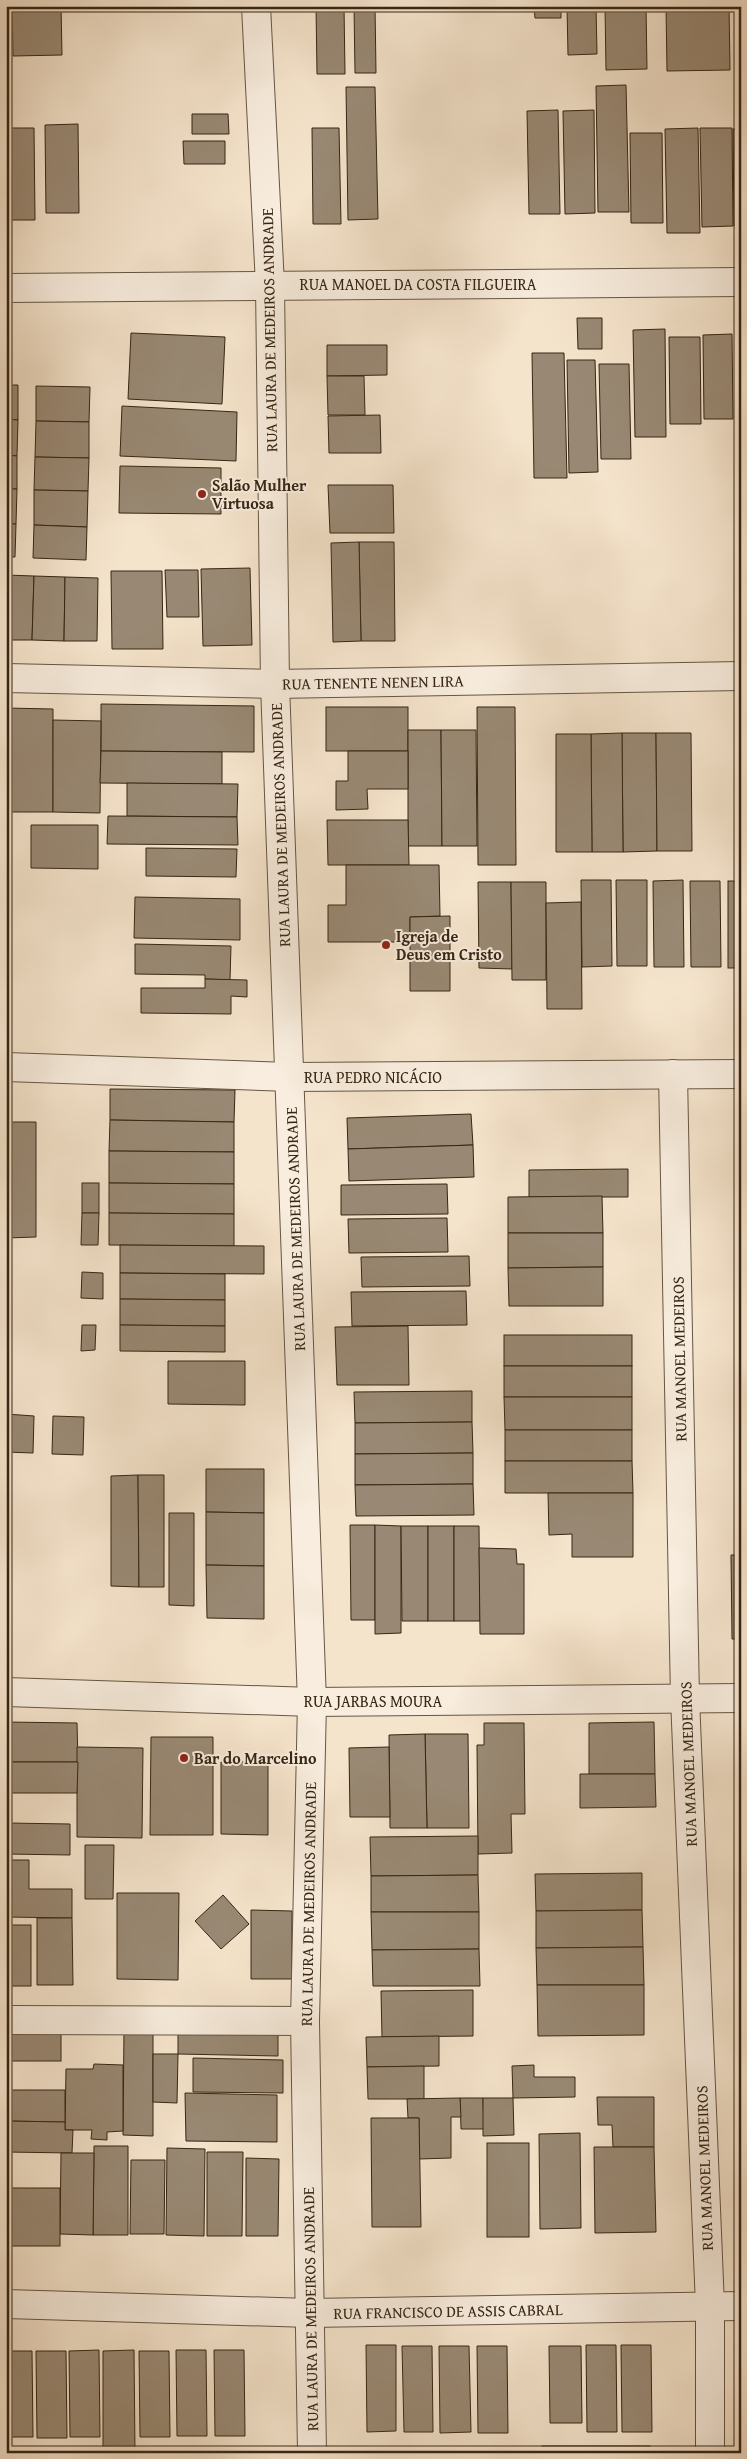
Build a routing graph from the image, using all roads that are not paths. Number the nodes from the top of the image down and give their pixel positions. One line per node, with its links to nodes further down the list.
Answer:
1 (256, 6): 3 (street, RUA LAURA DE MEDEIROS ANDRADE)
2 (741, 282): 3 (street, RUA MANOEL DA COSTA FILGUEIRA)
3 (270, 285): 4 (street, RUA MANOEL DA COSTA FILGUEIRA); 7 (street, RUA LAURA DE MEDEIROS ANDRADE)
4 (6, 288)
5 (741, 676): 7 (street, RUA TENENTE NENEN LIRA)
6 (6, 678): 7 (street, RUA TENENTE NENEN LIRA)
7 (275, 684): 11 (street, RUA LAURA DE MEDEIROS ANDRADE)
8 (6, 1067): 11 (street, RUA PEDRO NICÁCIO)
9 (673, 1074): 10 (street, RUA PEDRO NICÁCIO); 11 (street, RUA PEDRO NICÁCIO); 13 (street, RUA MANOEL MEDEIROS)
10 (741, 1074)
11 (290, 1078): 15 (street, RUA LAURA DE MEDEIROS ANDRADE)
12 (6, 1692): 15 (street, RUA JARBAS MOURA)
13 (685, 1698): 14 (street, RUA JARBAS MOURA); 15 (street, RUA JARBAS MOURA); 19 (street, RUA MANOEL MEDEIROS)
14 (741, 1698)
15 (312, 1702): 17 (street, RUA LAURA DE MEDEIROS ANDRADE)
16 (6, 2020): 17 (street)
17 (305, 2021): 21 (street, RUA LAURA DE MEDEIROS ANDRADE)
18 (6, 2304): 21 (street, RUA FRANCISCO DE ASSIS CABRAL)
19 (710, 2306): 20 (street, RUA FRANCISCO DE ASSIS CABRAL); 21 (street, RUA FRANCISCO DE ASSIS CABRAL); 23 (street, RUA MANOEL MEDEIROS)
20 (741, 2306)
21 (310, 2313): 22 (street, RUA LAURA DE MEDEIROS ANDRADE)
22 (312, 2453)
23 (710, 2453)

